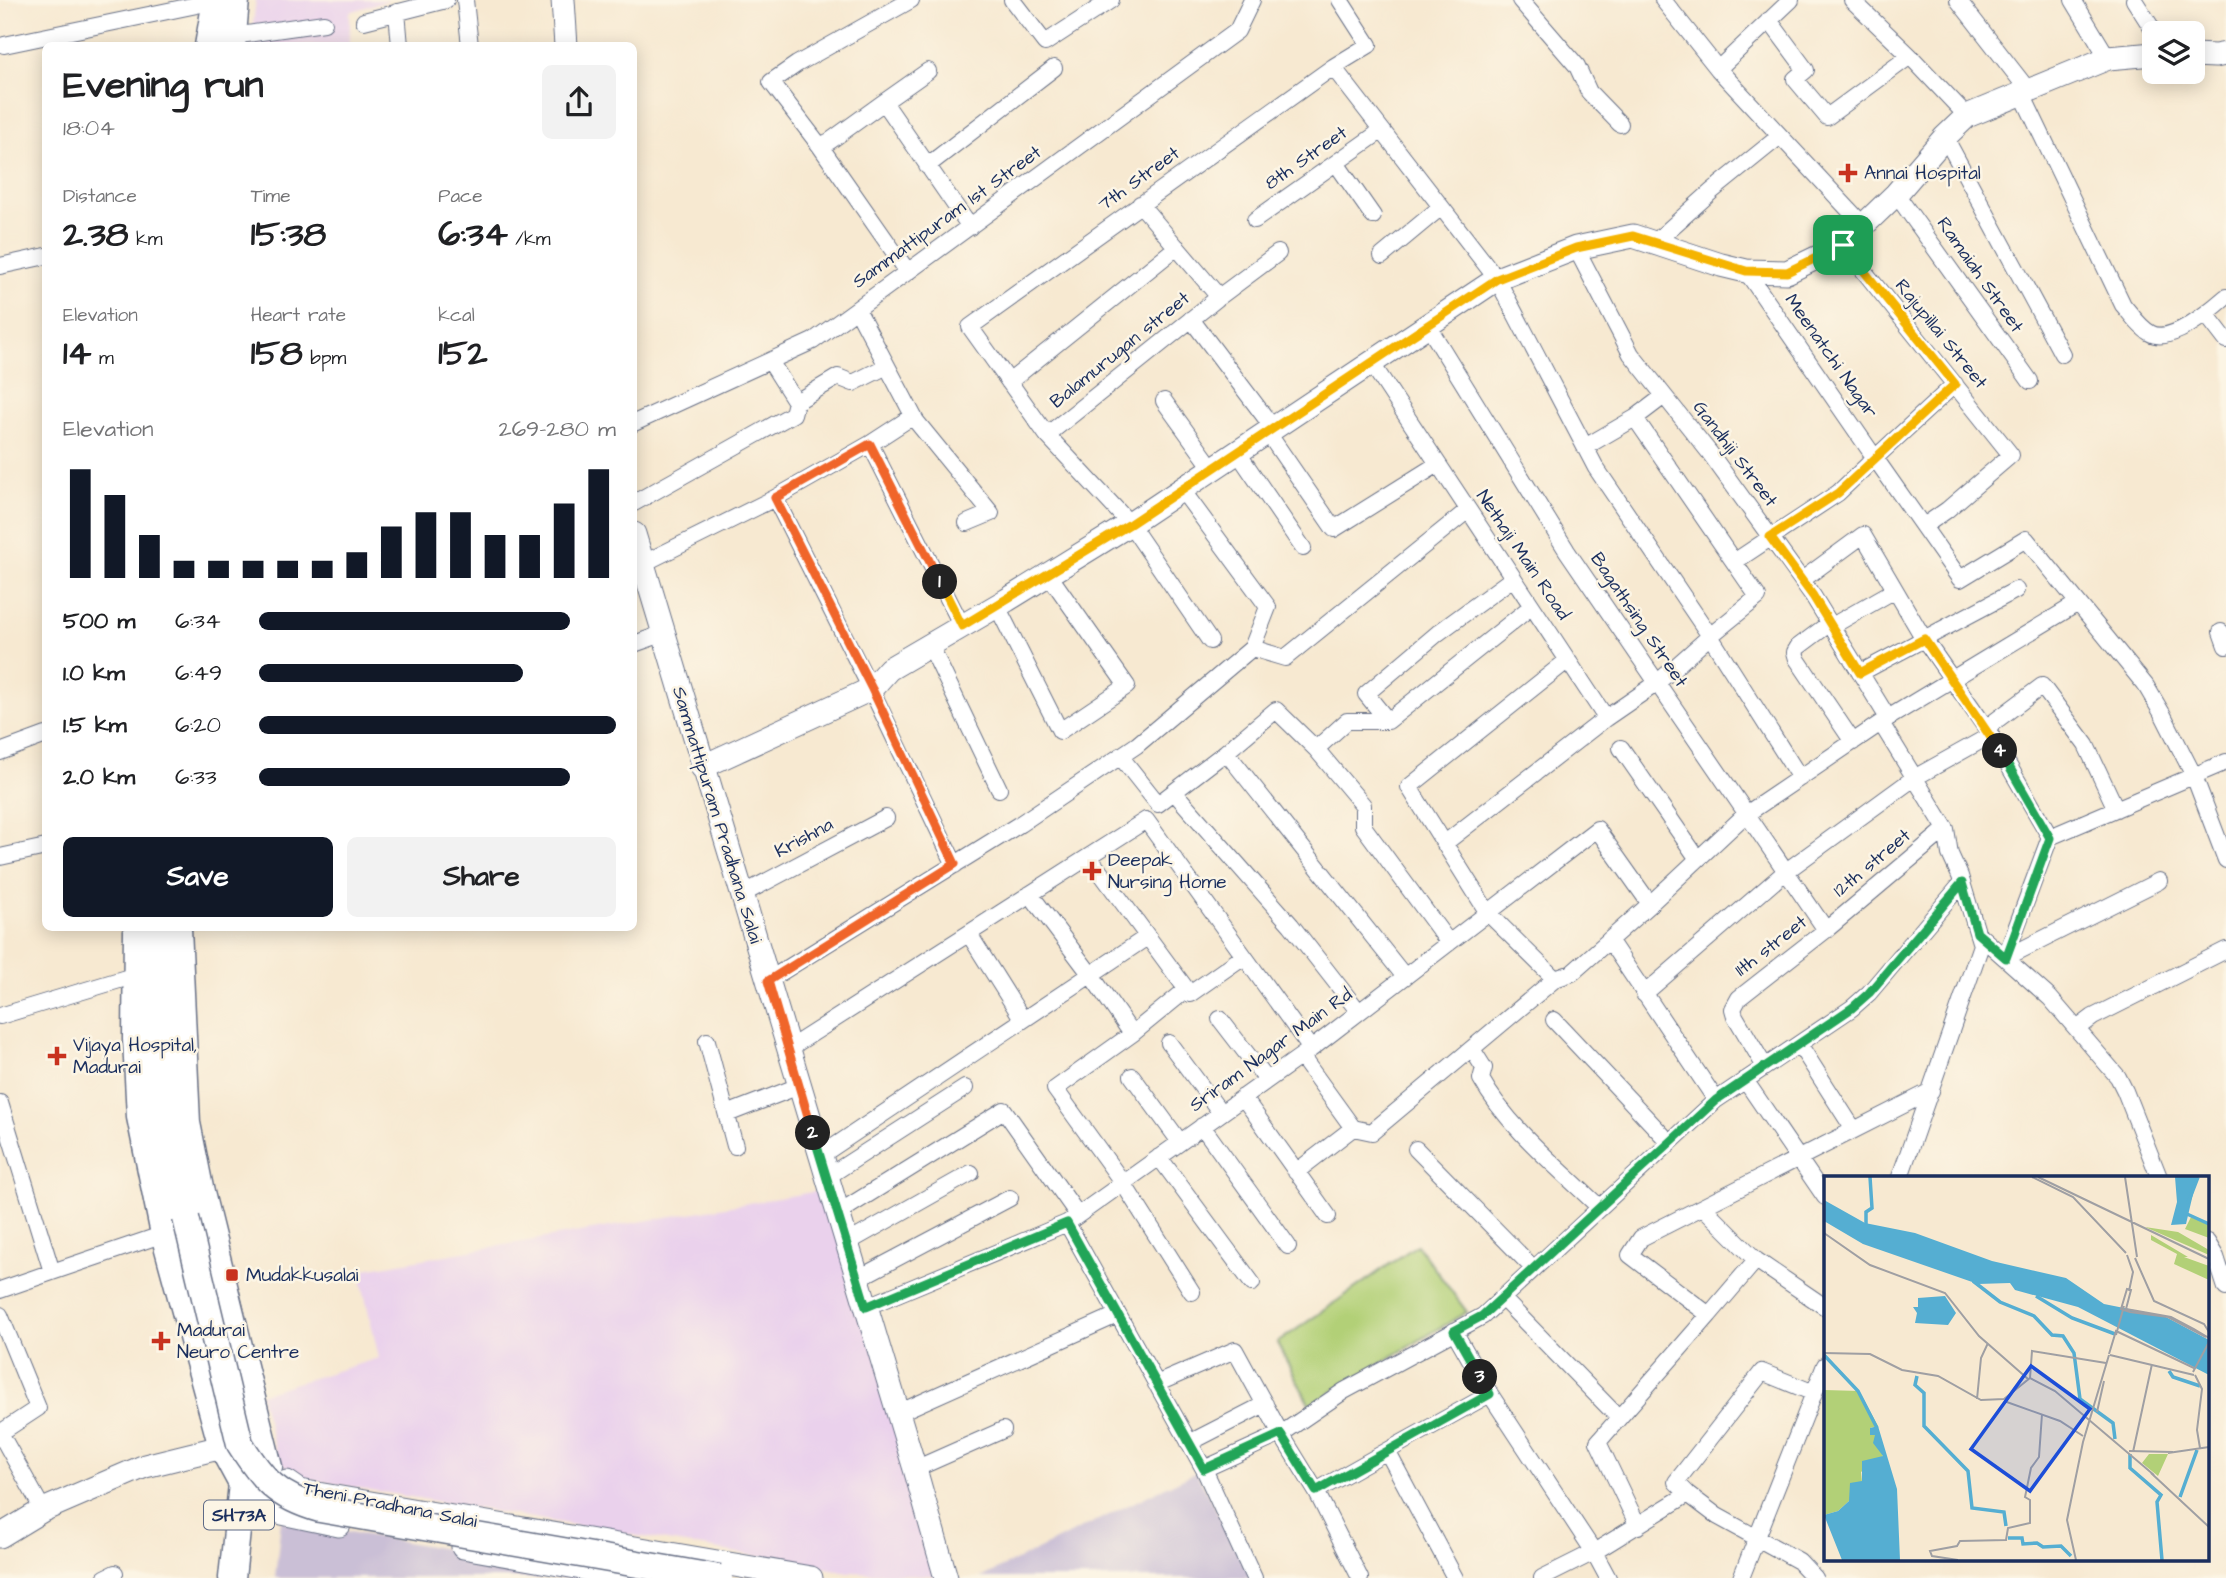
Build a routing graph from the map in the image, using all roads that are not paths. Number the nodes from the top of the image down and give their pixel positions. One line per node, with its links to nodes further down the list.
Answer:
1 (223, 0): 22 (main road); 23 (main road); 27 (street)
2 (446, 0): 17 (street)
3 (465, 0): 25 (street)
4 (563, 0): 26 (street)
5 (911, 0): 44 (street)
6 (1013, 0): 7 (street)
7 (1111, 0)
8 (1252, 0): 53 (street, Sammattipuram 1st Street)
9 (1339, 0): 33 (street, 7th Street)
10 (1520, 0): 40 (street)
11 (1791, 0): 19 (street)
12 (1852, 0): 30 (street)
13 (1958, 0): 37 (street)
14 (2073, 0): 32 (street)
15 (2134, 0): 20 (street)
16 (1667, 2): 35 (street)
17 (397, 12): 18 (street); 24 (street)
18 (364, 20)
19 (1769, 20): 30 (street); 35 (street)
20 (2147, 21)
21 (324, 23): 22 (street)
22 (232, 41)
23 (209, 42)
24 (400, 42)
25 (470, 42)
26 (566, 42)
27 (4, 45)
28 (2226, 54): 31 (street)
29 (2142, 55): 32 (street)
30 (1910, 56): 39 (street)
31 (2205, 56)
32 (2108, 58): 37 (street)
33 (1333, 67): 41 (street); 48 (street, 7th Street)
34 (1054, 68): 46 (street)
35 (1718, 69): 42 (street)
36 (928, 71): 38 (street)
37 (2025, 91): 39 (street); 68 (street)
38 (884, 102): 44 (street); 46 (street)
39 (1967, 116): 43 (street)
40 (1620, 124)
41 (1381, 131): 45 (street, 8th Street); 49 (street)
42 (1780, 136): 52 (street); 54 (street)
43 (1945, 136): 47 (street); 73 (street)
44 (820, 146): 63 (street)
45 (1336, 163): 50 (street); 51 (street, 8th Street)
46 (928, 166): 53 (street)
47 (1896, 194): 52 (street); 78 (street, Ramaiah Street)
48 (1140, 204): 56 (street, Balamurugan street); 71 (street, 7th Street)
49 (1441, 207): 59 (street); 64 (street)
50 (1373, 216)
51 (1255, 220)
52 (1863, 225): 55 (street)
53 (970, 227): 63 (street, Sammattipuram 1st Street)
54 (1654, 243): 57 (street); 62 (street)
55 (1843, 245): 62 (street); 79 (street, Rajupillai Street)
56 (1177, 247): 65 (street, Balamurugan street); 77 (street)
57 (1576, 248): 64 (street); 80 (street, Gandhiji Street)
58 (1278, 253): 65 (street)
59 (1382, 256)
60 (42, 257): 61 (street)
61 (0, 266)
62 (1746, 271): 91 (street, Meenatchi Nagar)
63 (908, 272): 67 (street, Sammattipuram 1st Street)
64 (1497, 279): 70 (street); 89 (street)
65 (1219, 297): 69 (street, Balamurugan street)
66 (2226, 297): 68 (street)
67 (857, 309): 74 (street, Sammattipuram 1st Street); 76 (street)
68 (2206, 314): 72 (street)
69 (1191, 319): 86 (street); 87 (street, Balamurugan street)
70 (1428, 326): 75 (street); 125 (street, Bagathsing Street)
71 (970, 327): 77 (street, Balamurugan street)
72 (2226, 340)
73 (2062, 354)
74 (770, 361): 82 (street); 85 (street, Sammattipuram 1st Street)
75 (1371, 364): 86 (street); 92 (street, Nethaji Main Road)
76 (887, 366): 82 (street); 83 (street)
77 (1009, 382): 87 (street, Balamurugan street)
78 (2030, 382)
79 (1955, 384): 91 (street); 100 (street, Rajupillai Street)
80 (1664, 396): 84 (street); 101 (street, Gandhiji Street)
81 (1164, 401): 93 (street)
82 (796, 402): 96 (street)
83 (913, 416): 88 (street); 98 (street)
84 (1635, 418): 89 (street); 103 (street)
85 (637, 422)
86 (1271, 431): 90 (street); 92 (street)
87 (1047, 435): 99 (street, Balamurugan street)
88 (870, 444): 95 (street); 114 (street)
89 (1585, 447): 116 (street)
90 (1238, 453): 93 (street); 102 (street)
91 (1875, 458): 100 (street, Meenatchi Nagar); 101 (street)
92 (1438, 464): 97 (street, Nethaji Main Road)
93 (1213, 469): 94 (street)
94 (1182, 490): 99 (street); 121 (street)
95 (775, 498): 104 (street); 126 (street)
96 (637, 501)
97 (1468, 510): 106 (street, Nethaji Main Road); 121 (street)
98 (967, 523)
99 (1130, 524): 105 (street); 118 (street, Balamurugan street)
100 (1924, 526): 110 (street, Meenatchi Nagar)
101 (1770, 537): 103 (street); 107 (street, Gandhiji Street)
102 (1303, 548)
103 (1734, 562): 116 (street)
104 (638, 567): 115 (street, Sammattipuram Pradhana Salai)
105 (1049, 575): 111 (street); 111 (street)
106 (1513, 578): 112 (street, Nethaji Main Road); 128 (street)
107 (1802, 580): 108 (street); 113 (street, Gandhiji Street)
108 (1895, 590): 113 (street); 117 (street)
109 (2016, 590): 117 (street)
110 (2078, 603): 124 (street); 140 (street)
111 (998, 606): 114 (street)
112 (1532, 606): 122 (street, Nethaji Main Road); 128 (street)
113 (1831, 625): 123 (street, Gandhiji Street); 132 (street)
114 (962, 626): 120 (street)
115 (662, 634): 119 (street); 139 (street, Sammattipuram Pradhana Salai)
116 (1710, 636): 125 (street); 141 (street)
117 (1924, 639): 123 (street); 124 (street)
118 (1210, 641)
119 (637, 643)
120 (930, 645): 126 (street); 143 (street)
121 (1252, 648): 137 (street)
122 (1568, 660): 127 (street, Nethaji Main Road); 150 (street)
123 (1860, 673): 129 (street, Gandhiji Street)
124 (1952, 680): 129 (street); 130 (street)
125 (1657, 683): 127 (street); 146 (street, Bagathsing Street)
126 (872, 689): 139 (street); 156 (street)
127 (1606, 718): 150 (street)
128 (1388, 721): 134 (street)
129 (1884, 721): 132 (street); 142 (street, Gandhiji Street)
130 (1988, 732): 142 (street); 145 (street); 149 (street)
131 (42, 736): 135 (street)
132 (1853, 742): 141 (street)
133 (1621, 748): 154 (street)
134 (1316, 749): 136 (street); 172 (street)
135 (0, 752)
136 (1226, 752): 144 (street); 178 (street)
137 (1120, 756): 144 (street); 156 (street)
138 (2226, 762): 140 (street)
139 (702, 767): 161 (street, Sammattipuram Pradhana Salai)
140 (2194, 776): 145 (street); 155 (street)
141 (1800, 778): 146 (street)
142 (1914, 778): 148 (street, Gandhiji Street); 157 (street)
143 (999, 789)
144 (1174, 792): 183 (street)
145 (2116, 809): 149 (street)
146 (1745, 814): 154 (street); 157 (street, Bagathsing Street)
147 (886, 818): 161 (street, Krishna)
148 (1945, 829): 159 (street, Gandhiji Street); 164 (street, 12th street)
149 (2050, 838): 175 (street)
150 (1445, 843): 163 (street)
151 (42, 848): 152 (street)
152 (0, 857)
153 (1089, 857): 160 (street); 170 (street); 174 (street)
154 (1698, 859): 162 (street)
155 (2226, 860)
156 (955, 864): 180 (street)
157 (1785, 872): 164 (street, Bagathsing Street); 182 (street)
158 (2159, 881): 175 (street)
159 (1962, 883): 168 (street, Gandhiji Street); 192 (street)
160 (1030, 894): 169 (street); 177 (street)
161 (741, 895): 180 (street, Sammattipuram Pradhana Salai)
162 (1650, 904): 163 (street, Sriram Nagar Main Rd); 171 (street)
163 (1488, 913): 172 (street, Sriram Nagar Main Rd); 179 (street)
164 (1826, 930): 196 (street, 11th street)
165 (137, 931): 176 (main road)
166 (160, 931): 277 (main road, bridge)
167 (178, 931): 262 (main road)
168 (1977, 933): 175 (street); 202 (street)
169 (969, 934): 186 (street); 193 (street)
170 (1147, 937): 177 (street); 181 (street)
171 (1609, 940): 179 (street); 182 (street)
172 (1449, 943): 178 (street, Sriram Nagar Main Rd)
173 (2226, 950): 188 (street)
174 (1244, 956): 181 (street); 195 (street)
175 (2006, 958): 188 (street)
176 (136, 975): 184 (street); 230 (main road)
177 (1091, 975): 186 (street); 189 (street)
178 (1405, 977): 183 (street, Sriram Nagar Main Rd)
179 (1555, 979): 194 (street)
180 (768, 981): 193 (street, Sammattipuram Pradhana Salai)
181 (1186, 990): 189 (street)
182 (1644, 994): 204 (street)
183 (1359, 1012): 195 (street, Sriram Nagar Main Rd)
184 (0, 1016)
185 (1220, 1019): 198 (street)
186 (1023, 1020): 217 (street)
187 (1554, 1020): 212 (street)
188 (2077, 1029): 221 (street)
189 (1132, 1034): 222 (street)
190 (707, 1041): 207 (street)
191 (1168, 1043): 206 (street)
192 (1799, 1044): 196 (street); 210 (street)
193 (788, 1049): 200 (street, Sammattipuram Pradhana Salai)
194 (1472, 1049): 209 (street); 226 (street)
195 (1306, 1052): 198 (street, Sriram Nagar Main Rd); 209 (street)
196 (1765, 1068): 199 (street)
197 (1132, 1076): 211 (street)
198 (1267, 1080): 203 (street, Sriram Nagar Main Rd)
199 (1745, 1080): 204 (street); 216 (street)
200 (799, 1086): 207 (street); 217 (street, Sammattipuram Pradhana Salai)
201 (965, 1088): 217 (street)
202 (1931, 1091): 210 (street); 220 (street)
203 (1243, 1097): 206 (street, Sriram Nagar Main Rd); 219 (street)
204 (1716, 1100): 212 (street)
205 (0, 1102): 236 (street)
206 (1221, 1113): 208 (street, Sriram Nagar Main Rd)
207 (727, 1114): 213 (street)
208 (1202, 1126): 211 (street, Sriram Nagar Main Rd); 233 (street)
209 (1353, 1128): 219 (street)
210 (1854, 1130): 216 (street)
211 (1180, 1142): 215 (street, Sriram Nagar Main Rd)
212 (1670, 1143): 226 (street)
213 (735, 1146)
214 (1416, 1149): 235 (street)
215 (1158, 1157): 222 (street, Sriram Nagar Main Rd); 238 (street)
216 (1799, 1158): 223 (street); 225 (street)
217 (823, 1166): 227 (street, Sammattipuram Pradhana Salai)
218 (971, 1172): 231 (street)
219 (1296, 1172): 228 (street)
220 (1900, 1176)
221 (2159, 1176)
222 (1123, 1183): 229 (street, Sriram Nagar Main Rd); 241 (street)
223 (1824, 1196)
224 (1010, 1198): 237 (street)
225 (1703, 1207): 234 (street); 247 (street)
226 (1600, 1208): 235 (street)
227 (838, 1213): 229 (street); 231 (street, Sammattipuram Pradhana Salai)
228 (1328, 1216)
229 (1072, 1219): 244 (street, Sriram Nagar Main Rd); 246 (street)
230 (164, 1234): 236 (street); 260 (main road)
231 (847, 1243): 237 (street, Sammattipuram Pradhana Salai)
232 (2208, 1244): 239 (street)
233 (1288, 1245)
234 (1756, 1260): 243 (street); 247 (street)
235 (1534, 1269): 242 (street)
236 (52, 1272): 240 (street)
237 (857, 1279): 244 (street, Sammattipuram Pradhana Salai)
238 (1252, 1283)
239 (2226, 1288)
240 (0, 1290)
241 (1192, 1292)
242 (1502, 1298): 248 (street); 255 (street)
243 (1824, 1306)
244 (866, 1307): 254 (street, Sammattipuram Pradhana Salai)
245 (0, 1315): 257 (street)
246 (1117, 1315): 250 (street); 254 (street)
247 (1709, 1315): 255 (street)
248 (1454, 1331): 252 (street); 258 (street)
249 (1824, 1368): 251 (street)
250 (1156, 1384): 253 (street); 259 (street)
251 (1814, 1393): 267 (street); 271 (street)
252 (1490, 1394): 261 (street); 272 (street)
253 (1265, 1404): 258 (street); 259 (street)
254 (898, 1413): 263 (street, Sammattipuram Pradhana Salai)
255 (1619, 1418): 269 (street)
256 (1003, 1430): 263 (street)
257 (0, 1433): 268 (street)
258 (1281, 1434): 264 (street); 266 (street)
259 (1189, 1443): 264 (street)
260 (222, 1447): 265 (main road); 268 (street)
261 (1387, 1451): 266 (street); 281 (street)
262 (269, 1467): 265 (main road, SH73A); 278 (street, Theni Pradhana Salai)
263 (915, 1469): 279 (street, Sammattipuram Pradhana Salai)
264 (1204, 1469): 280 (street)
265 (251, 1491): 274 (main road, SH73A); 275 (main road, SH73A); 276 (street, Theni Pradhana Salai)
266 (1316, 1491): 273 (street)
267 (1688, 1494): 269 (street); 271 (street)
268 (43, 1510): 270 (street)
269 (1638, 1526): 272 (street)
270 (0, 1536)
271 (1757, 1538): 284 (street); 285 (street)
272 (1594, 1552): 282 (street); 283 (street)
273 (1356, 1576)
274 (232, 1578)
275 (250, 1578)
276 (639, 1578)
277 (719, 1578)
278 (811, 1578)
279 (946, 1578)
280 (1254, 1578)
281 (1455, 1578)
282 (1542, 1578)
283 (1608, 1578)
284 (1741, 1578)
285 (1815, 1578)

